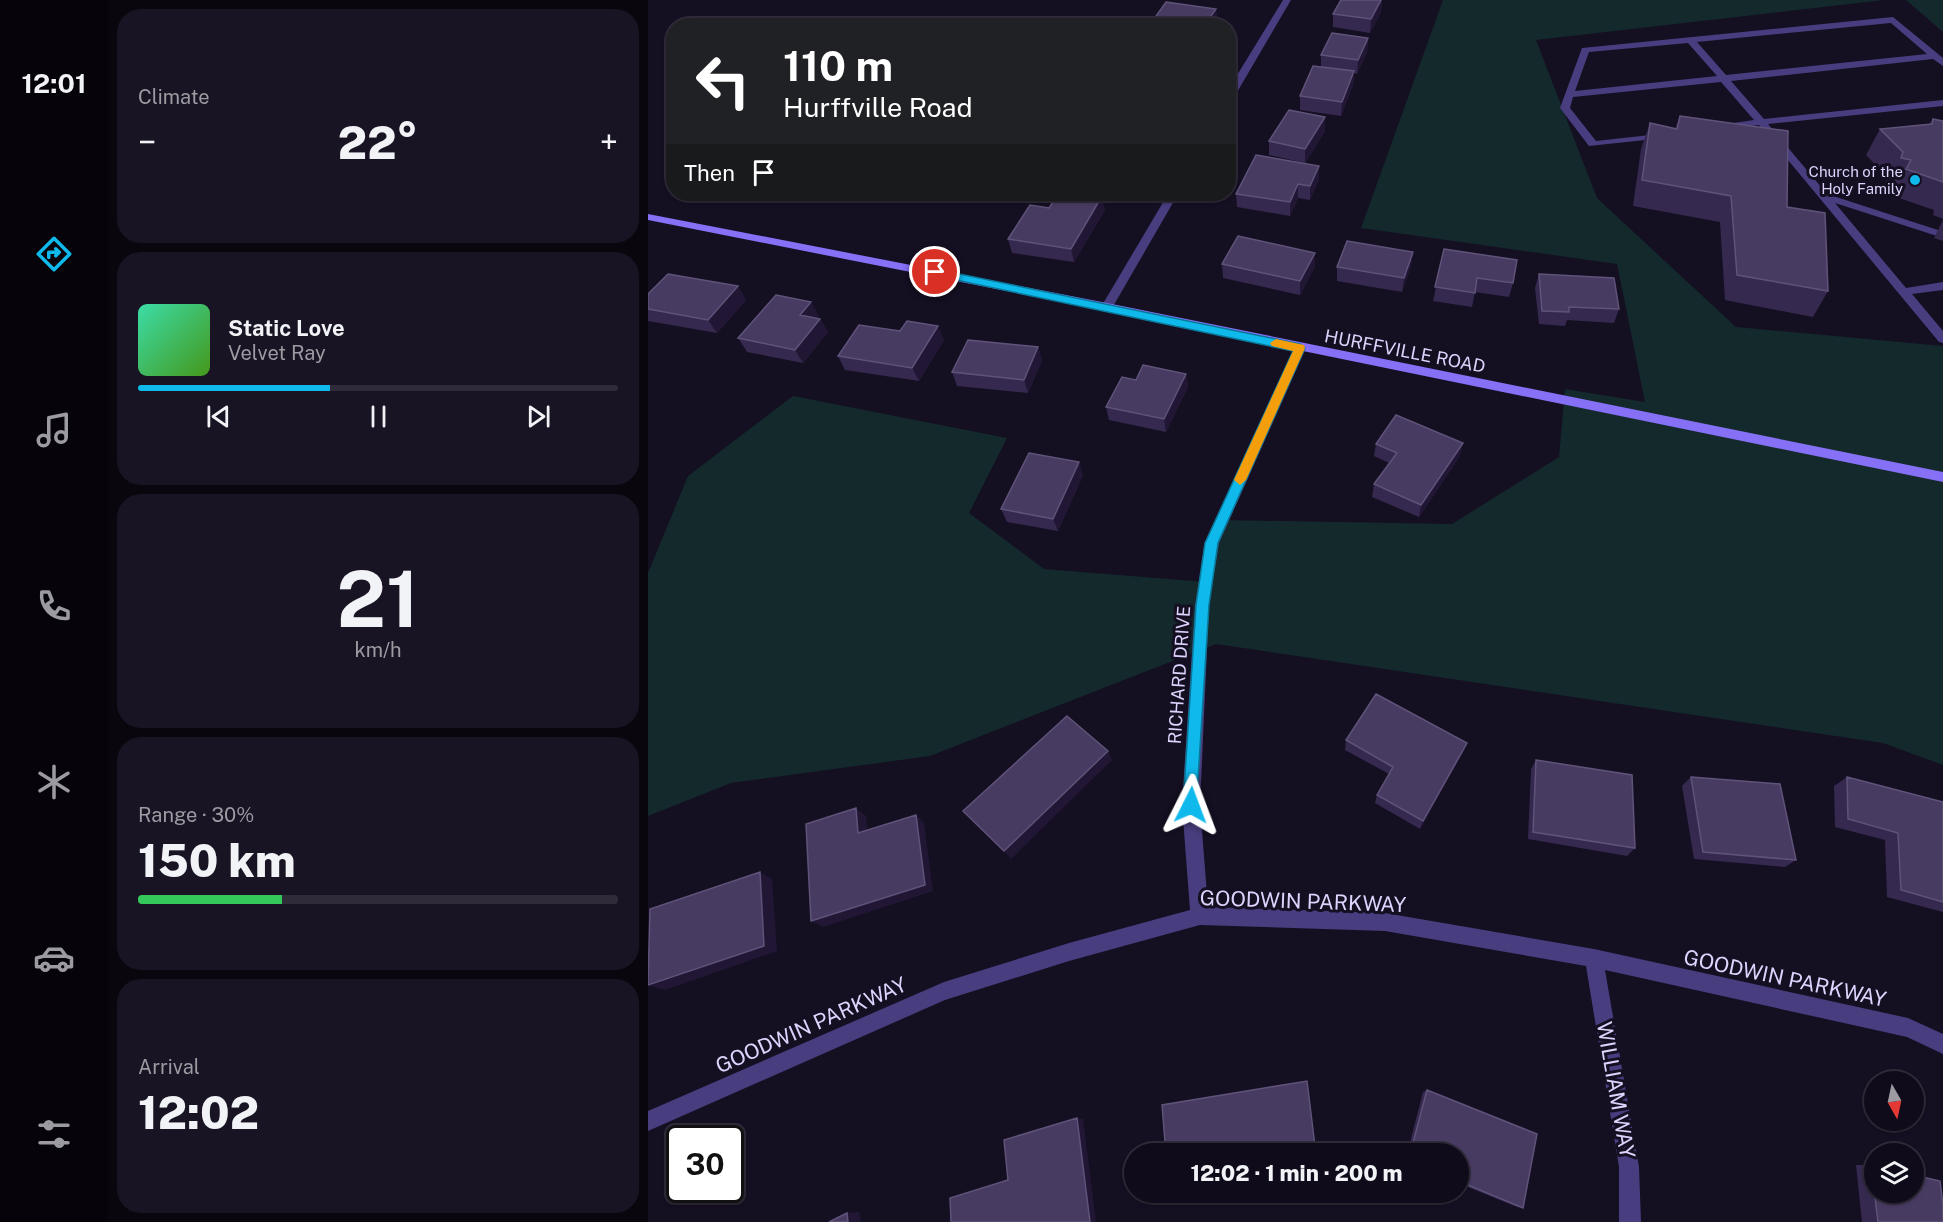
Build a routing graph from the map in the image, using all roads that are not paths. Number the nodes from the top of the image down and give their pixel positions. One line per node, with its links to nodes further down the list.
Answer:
1 (1287, 0): 5 (street)
2 (1691, 40): 3 (street); 4 (street); 6 (street)
3 (1939, 60): 4 (street)
4 (1724, 78): 6 (street); 8 (street)
5 (1236, 86)
6 (1569, 95): 10 (street)
7 (1943, 103): 8 (street)
8 (1761, 122): 9 (street); 11 (street)
9 (1716, 128)
10 (1671, 134)
11 (1823, 196): 14 (street); 16 (street)
12 (1169, 201): 17 (street)
13 (648, 217): 17 (street, HURFFVILLE ROAD)
14 (1937, 233)
15 (1943, 286): 16 (street)
16 (1904, 292): 18 (street)
17 (1107, 307): 19 (street, HURFFVILLE ROAD)
18 (1943, 339)
19 (1300, 348): 20 (street, HURFFVILLE ROAD); 21 (street, RICHARD DRIVE)
20 (1943, 477)
21 (1200, 916): 22 (street, GOODWIN PARKWAY); 24 (street, GOODWIN PARKWAY)
22 (1594, 958): 23 (street, GOODWIN PARKWAY); 25 (street, WILLIAM WAY)
23 (1943, 1044)
24 (648, 1121)
25 (1630, 1222)

